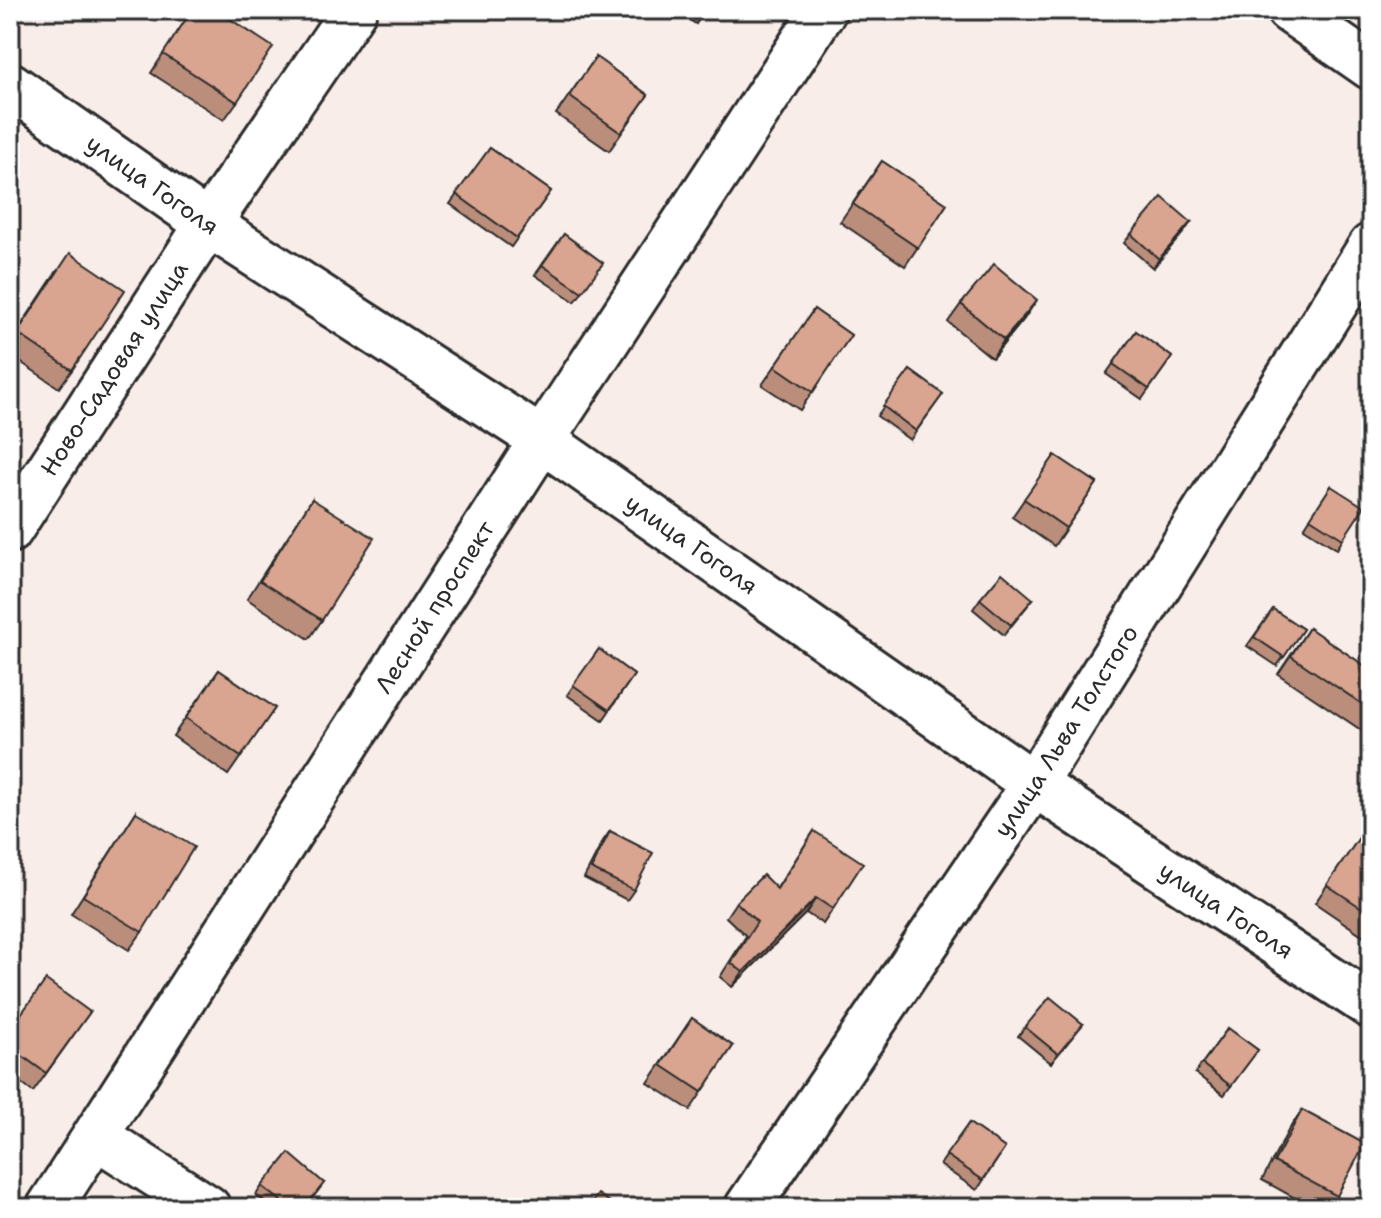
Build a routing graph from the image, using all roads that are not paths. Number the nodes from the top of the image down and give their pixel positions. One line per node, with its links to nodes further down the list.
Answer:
1 (354, 10): 6 (street, Ново-Садовая улица)
2 (824, 10): 8 (street, Лесной проспект)
3 (1289, 10): 4 (street)
4 (1371, 67)
5 (10, 85): 6 (street, улица Гоголя)
6 (208, 224): 8 (street, улица Гоголя); 9 (street, Ново-Садовая улица)
7 (1371, 246): 10 (street, улица Льва Толстого)
8 (542, 440): 10 (street, улица Гоголя); 12 (street, Лесной проспект)
9 (10, 530)
10 (1034, 784): 11 (street, улица Гоголя); 15 (street, улица Льва Толстого)
11 (1371, 1006)
12 (96, 1136): 13 (street, Лесной проспект); 14 (street)
13 (49, 1208)
14 (208, 1208)
15 (747, 1208)

